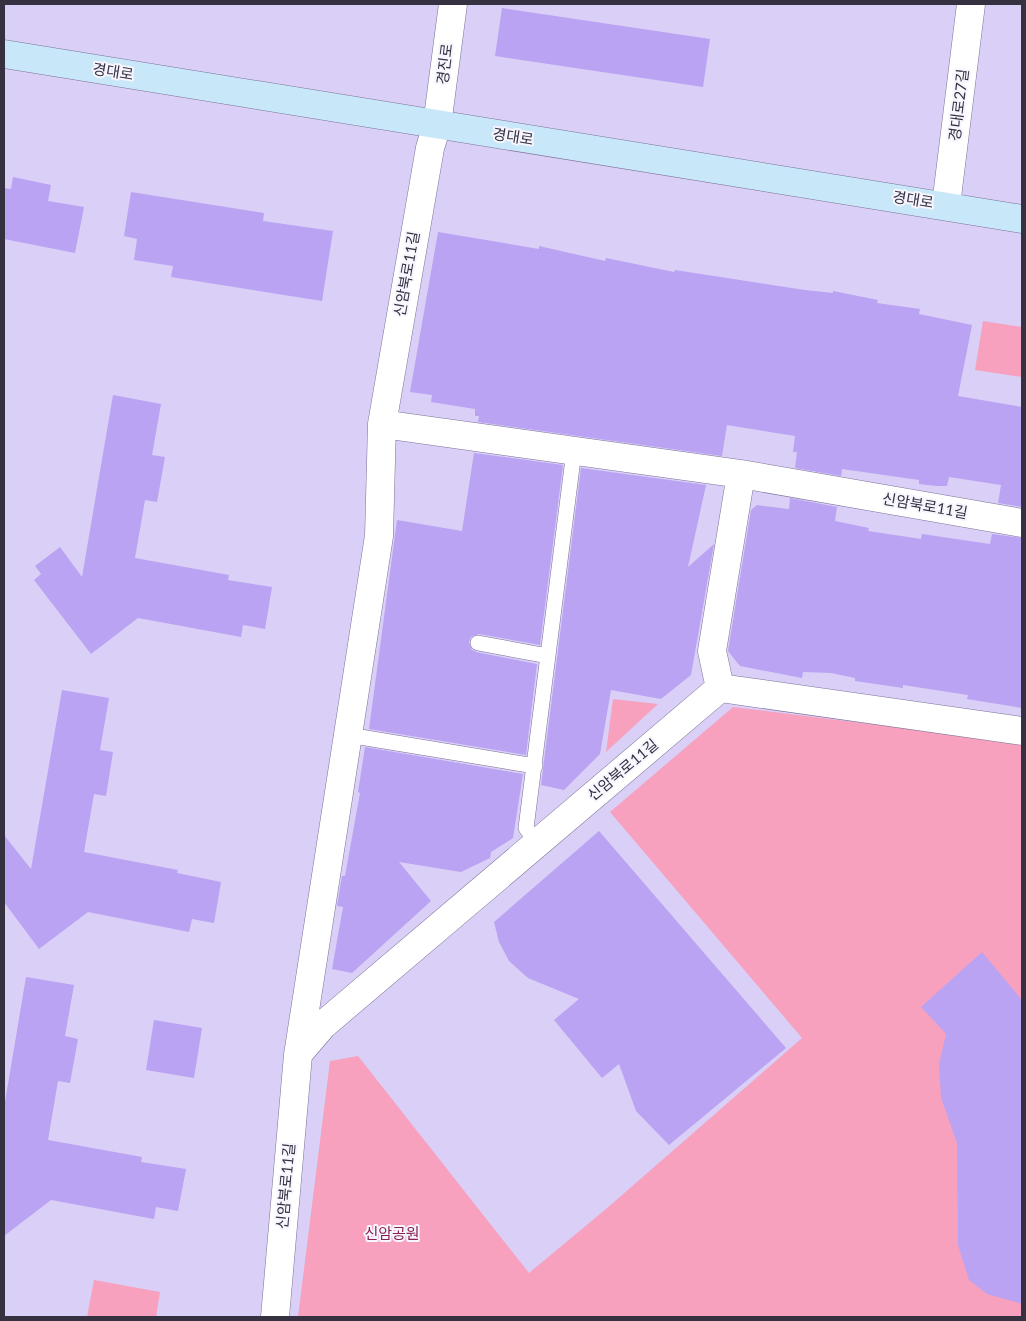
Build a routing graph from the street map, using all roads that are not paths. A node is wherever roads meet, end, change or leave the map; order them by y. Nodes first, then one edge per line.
1 (453, 4) edge
2 (971, 4) edge
3 (4, 54) edge
4 (437, 125) junction
5 (946, 205) junction
6 (1022, 218) edge
7 (382, 424) junction
8 (574, 451) junction
9 (741, 474) junction
10 (1022, 524) edge
11 (478, 643) dead end
12 (548, 656) junction
13 (720, 688) junction
14 (1022, 730) edge
15 (348, 735) junction
16 (535, 766) junction
17 (537, 843) junction
18 (298, 1055) junction
19 (275, 1317) edge

1 - 4 street, 경진로
2 - 5 street, 경대로27길
3 - 4 main road, 경대로
4 - 5 main road, 경대로
4 - 7 street, 신암북로11길
5 - 6 main road, 경대로
7 - 8 street, 신암북로11길
7 - 15 street, 신암북로11길
8 - 9 street, 신암북로11길
8 - 12 lane
9 - 10 street, 신암북로11길
9 - 13 street
11 - 12 lane
12 - 16 lane
13 - 14 street
13 - 17 street, 신암북로11길
15 - 16 lane
15 - 18 street, 신암북로11길
16 - 17 lane
17 - 18 street, 신암북로11길
18 - 19 street, 신암북로11길

